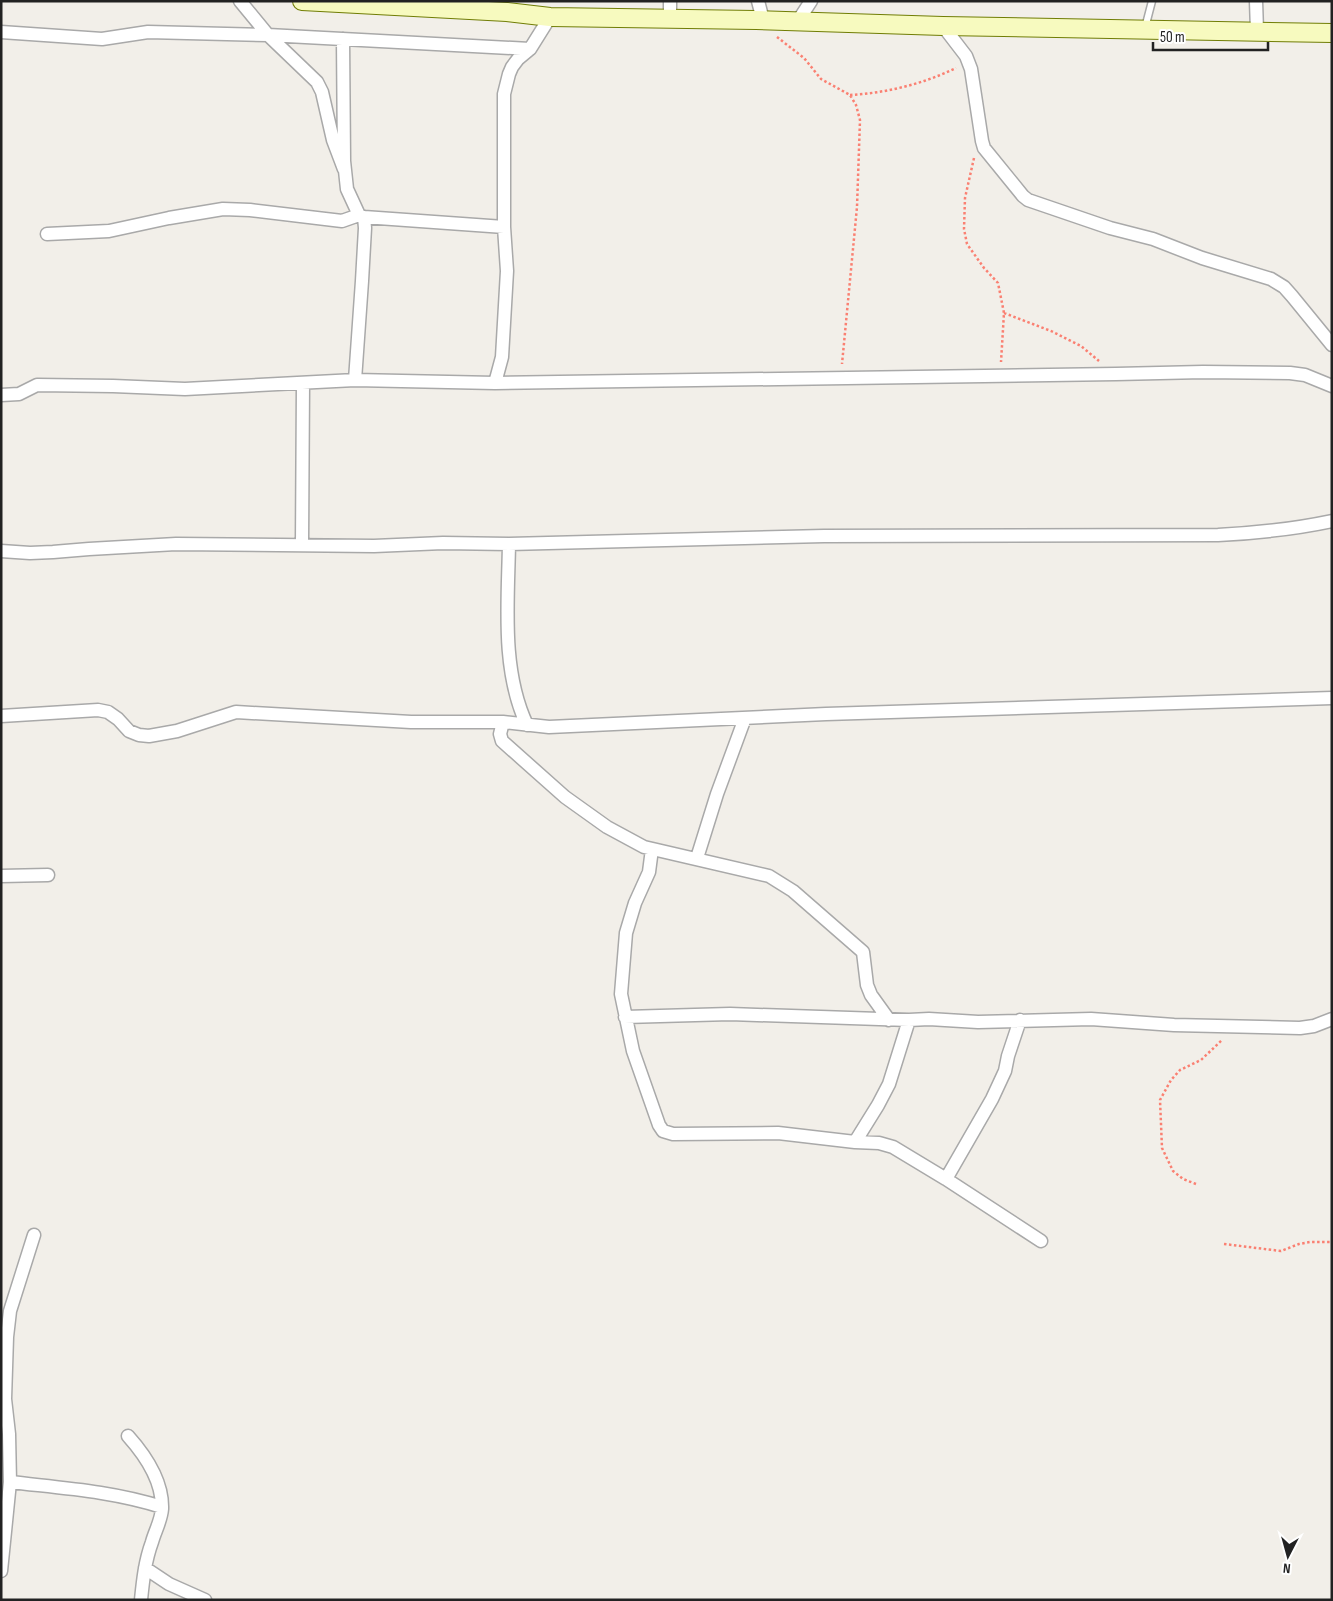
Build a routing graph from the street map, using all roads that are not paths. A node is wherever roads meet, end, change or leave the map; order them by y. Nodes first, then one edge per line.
1 (240, 1) edge
2 (302, 1) edge
3 (758, 1) edge
4 (811, 1) edge
5 (1152, 1) edge
6 (1256, 1) edge
7 (506, 7) edge
8 (670, 10) edge
9 (550, 16) junction
10 (762, 20) junction
11 (798, 21) junction
12 (942, 26) junction
13 (1145, 29) junction
14 (1257, 31) junction
15 (1, 32) edge
16 (1332, 33) edge
17 (268, 35) junction
18 (343, 39) junction
19 (530, 50) junction
20 (344, 169) junction
21 (362, 216) junction
22 (504, 227) junction
23 (47, 234) dead end
24 (1332, 345) edge
25 (355, 380) junction
26 (303, 383) junction
27 (495, 383) junction
28 (1332, 386) edge
29 (1, 395) edge
30 (1332, 521) edge
31 (302, 544) junction
32 (509, 544) junction
33 (1, 551) edge
34 (1332, 698) edge
35 (1, 716) edge
36 (745, 718) junction
37 (503, 722) junction
38 (527, 725) junction
39 (652, 849) junction
40 (697, 858) junction
41 (48, 875) dead end
42 (1, 876) edge
43 (625, 1017) junction
44 (1332, 1019) edge
45 (889, 1020) junction
46 (909, 1020) junction
47 (1020, 1020) junction
48 (855, 1142) junction
49 (946, 1179) junction
50 (34, 1235) dead end
51 (1041, 1241) dead end
52 (3, 1399) edge
53 (128, 1436) dead end
54 (10, 1482) junction
55 (162, 1507) junction
56 (145, 1568) junction
57 (1, 1571) edge
58 (141, 1600) edge
59 (205, 1600) edge

1 - 17 street
2 - 7 main road
3 - 10 street
4 - 11 street
5 - 13 lane
6 - 14 street
7 - 9 main road
8 - 9 main road
8 - 10 main road
9 - 19 street
10 - 11 main road
11 - 12 main road
12 - 13 main road
12 - 24 street
13 - 14 main road
14 - 16 main road
15 - 17 street
17 - 18 street
17 - 20 street
18 - 19 street
18 - 20 street
19 - 22 street
20 - 21 street
21 - 22 street
21 - 23 street
21 - 25 street
22 - 27 street
25 - 26 street
25 - 27 street
26 - 29 street
26 - 31 street
27 - 28 street
30 - 32 street
31 - 32 street
31 - 33 street
32 - 38 street
34 - 36 street
35 - 37 street
36 - 38 street
36 - 40 street
37 - 38 street
37 - 39 street
39 - 40 street
39 - 43 street
40 - 45 street
41 - 42 street
43 - 45 street
43 - 48 street
44 - 47 street
45 - 46 street
46 - 47 street
46 - 48 street
47 - 49 street
48 - 49 street
49 - 51 street
50 - 52 street
52 - 54 street
53 - 55 street
54 - 55 street
54 - 57 street
55 - 56 street
56 - 58 street
56 - 59 street

